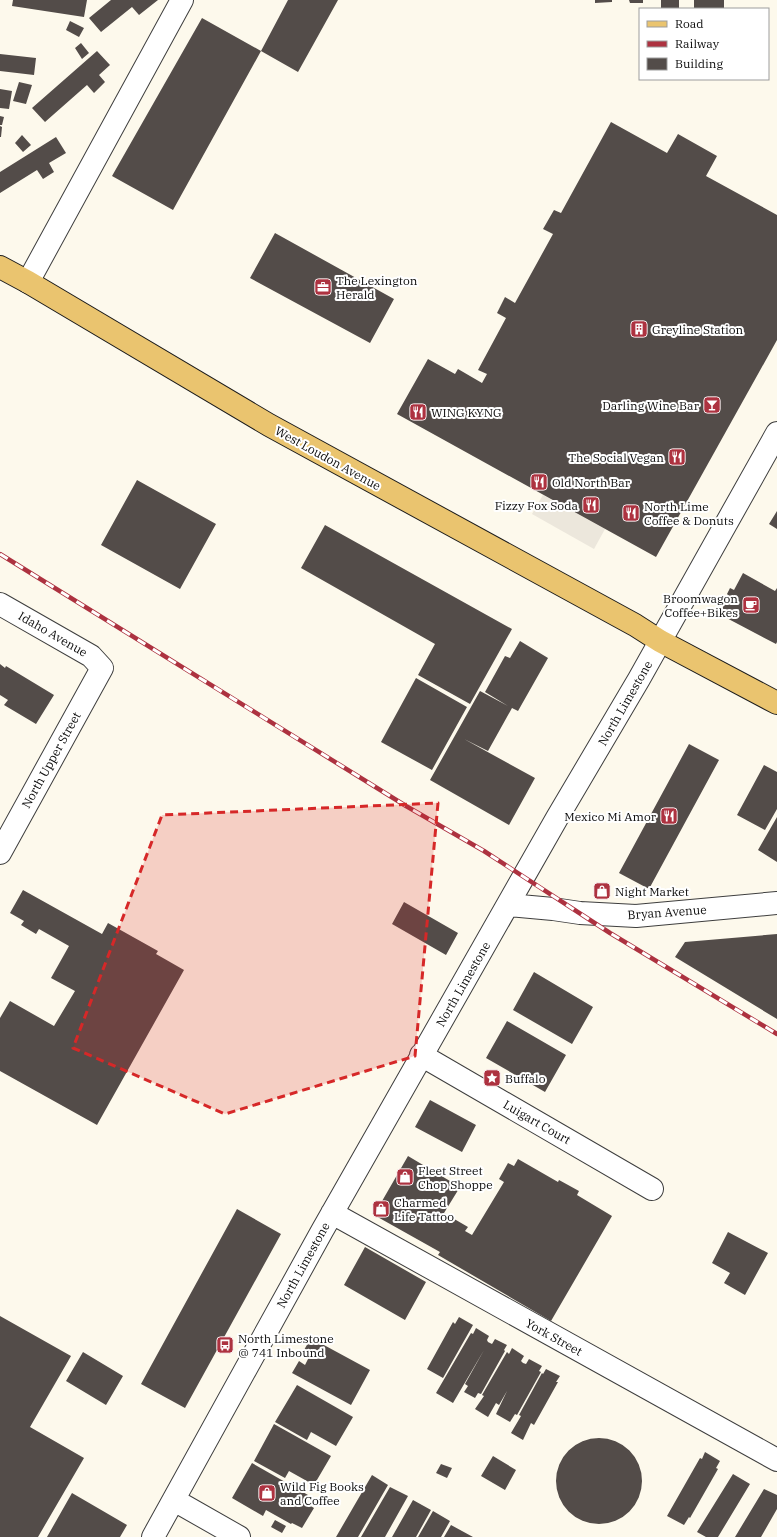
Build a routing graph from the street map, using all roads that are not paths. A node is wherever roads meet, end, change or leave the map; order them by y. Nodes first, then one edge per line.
1 (182, 0) edge
2 (0, 267) edge
3 (28, 282) junction
4 (777, 433) edge
5 (0, 604) edge
6 (660, 641) junction
7 (102, 668) joint
8 (777, 703) edge
9 (0, 853) edge
10 (777, 903) edge
11 (509, 905) junction
12 (421, 1055) junction
13 (652, 1188) dead end
14 (332, 1213) junction
15 (777, 1460) edge
16 (174, 1500) junction
17 (153, 1537) edge
18 (239, 1537) edge

1 - 3 street
2 - 3 main road, West Loudon Avenue
3 - 6 main road, West Loudon Avenue
4 - 6 street, North Limestone
5 - 7 street, Idaho Avenue
6 - 8 main road, West Loudon Avenue
6 - 11 street, North Limestone
7 - 9 street, North Upper Street
10 - 11 street, Bryan Avenue
11 - 12 street, North Limestone
12 - 13 street, Luigart Court
12 - 14 street, North Limestone
14 - 15 street, York Street
14 - 16 street, North Limestone
16 - 17 street, North Limestone
16 - 18 street

